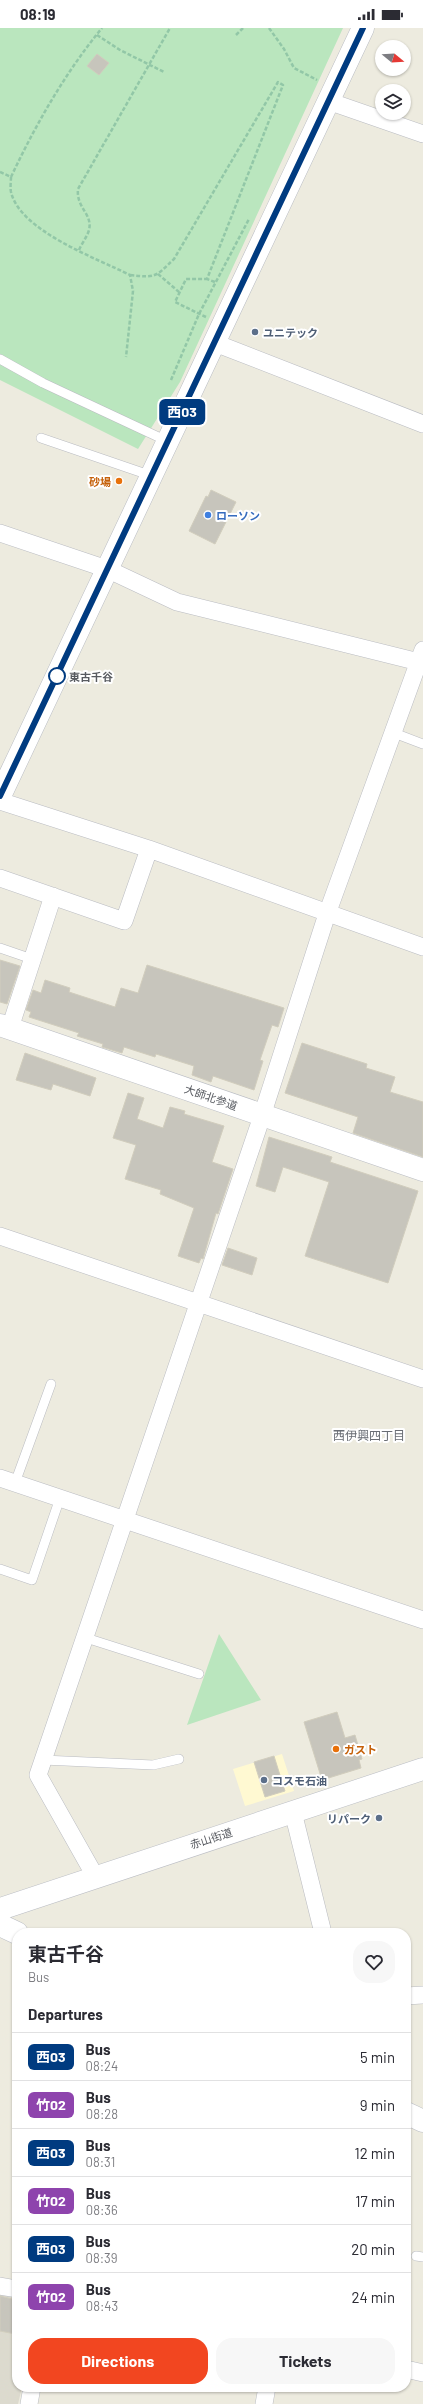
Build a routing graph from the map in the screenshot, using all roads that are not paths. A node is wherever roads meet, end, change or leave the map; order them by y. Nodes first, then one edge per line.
1 (363, 28) edge
2 (328, 101) junction
3 (423, 134) edge
4 (215, 343) junction
5 (0, 359) edge
6 (423, 424) edge
7 (42, 438) dead end
8 (169, 442) junction
9 (152, 476) junction
10 (0, 533) edge
11 (107, 570) junction
12 (422, 658) edge
13 (394, 733) junction
14 (423, 744) edge
15 (0, 796) edge
16 (0, 801) edge
17 (149, 849) junction
18 (0, 878) edge
19 (53, 896) junction
20 (327, 914) junction
21 (423, 947) edge
22 (0, 948) edge
23 (32, 959) junction
24 (5, 1027) edge
25 (262, 1114) junction
26 (423, 1170) edge
27 (0, 1236) edge
28 (199, 1302) junction
29 (423, 1379) edge
30 (51, 1384) dead end
31 (7, 1480) edge
32 (60, 1498) junction
33 (124, 1520) junction
34 (0, 1569) edge
35 (423, 1620) edge
36 (83, 1637) junction
37 (199, 1674) dead end
38 (179, 1759) dead end
39 (43, 1760) junction
40 (423, 1769) edge
41 (293, 1812) junction
42 (95, 1876) junction
43 (0, 1909) edge
44 (0, 1925) edge
45 (322, 1928) edge
46 (12, 1931) edge
47 (423, 1995) edge
48 (411, 1996) edge
49 (411, 2115) edge
50 (423, 2121) edge
51 (0, 2286) edge
52 (12, 2288) edge
53 (411, 2370) edge
54 (423, 2372) edge
55 (267, 2392) edge
56 (264, 2404) edge

1 - 2 street
2 - 3 street
2 - 4 street
4 - 6 street
4 - 8 street
5 - 8 lane
7 - 9 lane
8 - 9 street
9 - 11 street
10 - 11 street
11 - 12 street
11 - 15 street
12 - 13 street
13 - 14 lane
13 - 20 street
16 - 17 street
17 - 19 street
17 - 20 street
18 - 19 street
19 - 23 street
20 - 21 street
20 - 25 street
22 - 23 lane
23 - 24 street
24 - 25 street, 大師北参道
25 - 26 street, 大師北参道
25 - 28 street
27 - 28 street
28 - 29 street
28 - 33 street
30 - 31 lane
31 - 32 street
32 - 33 street
32 - 34 lane
33 - 35 street
33 - 36 street
36 - 37 lane
36 - 39 street
38 - 39 lane
39 - 42 street
40 - 41 street, 赤山街道
41 - 42 street, 赤山街道
41 - 45 street
42 - 43 street, 赤山街道
44 - 46 street
47 - 48 street
49 - 50 street
51 - 52 street
53 - 54 street
55 - 56 street

